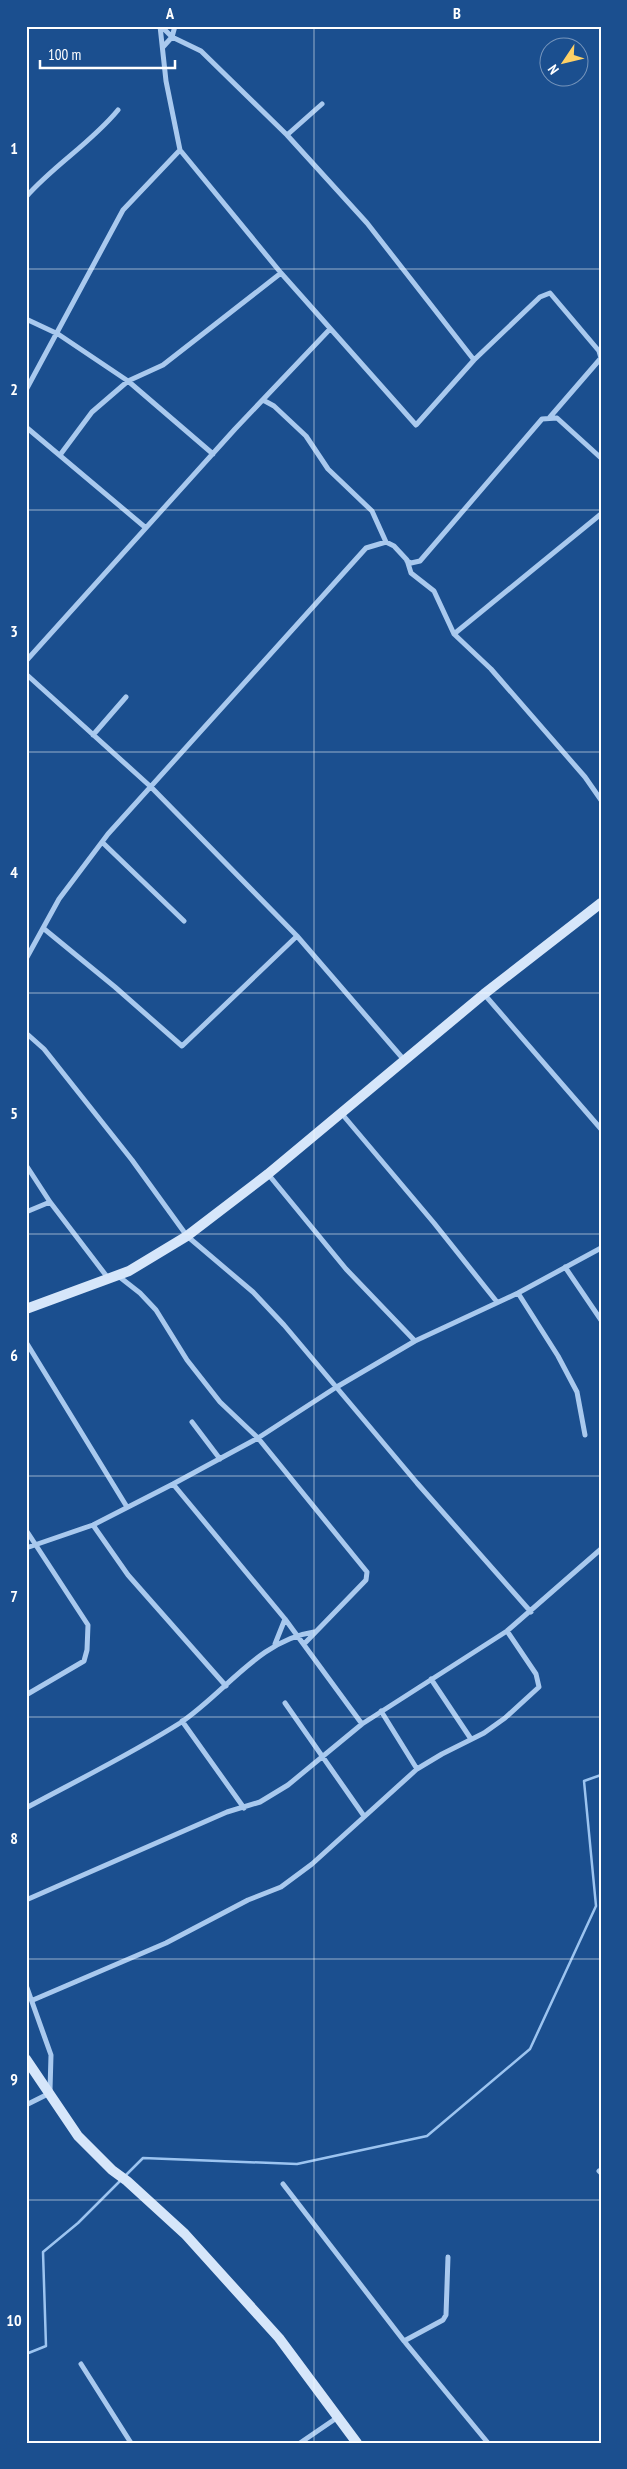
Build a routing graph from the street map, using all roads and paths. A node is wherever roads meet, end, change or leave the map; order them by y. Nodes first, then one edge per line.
1 (160, 26) edge
2 (175, 26) edge
3 (172, 37) junction
4 (163, 47) junction
5 (322, 104) dead end
6 (118, 110) dead end
7 (287, 135) junction
8 (180, 150) junction
9 (26, 197) edge
10 (281, 273) junction
11 (26, 319) edge
12 (330, 329) junction
13 (57, 335) junction
14 (474, 360) junction
15 (128, 381) junction
16 (26, 390) edge
17 (264, 400) junction
18 (550, 417) junction
19 (26, 427) edge
20 (213, 454) junction
21 (60, 455) junction
22 (601, 458) edge
23 (601, 514) edge
24 (146, 528) junction
25 (386, 542) junction
26 (407, 560) junction
27 (454, 634) junction
28 (26, 661) edge
29 (26, 674) edge
30 (126, 697) dead end
31 (93, 735) junction
32 (151, 787) junction
33 (601, 800) edge
34 (102, 842) junction
35 (601, 902) edge
36 (184, 921) dead end
37 (43, 928) junction
38 (297, 936) junction
39 (26, 959) edge
40 (484, 994) junction
41 (26, 1034) edge
42 (405, 1061) junction
43 (342, 1114) junction
44 (601, 1130) edge
45 (26, 1165) edge
46 (268, 1174) junction
47 (50, 1202) junction
48 (26, 1212) edge
49 (187, 1236) junction
50 (601, 1248) edge
51 (565, 1267) junction
52 (113, 1277) junction
53 (518, 1293) junction
54 (498, 1302) junction
55 (26, 1309) edge
56 (601, 1320) edge
57 (415, 1341) junction
58 (26, 1342) edge
59 (335, 1388) junction
60 (192, 1422) dead end
61 (585, 1435) dead end
62 (258, 1438) junction
63 (220, 1459) junction
64 (173, 1484) junction
65 (127, 1507) junction
66 (93, 1524) junction
67 (26, 1530) edge
68 (35, 1544) junction
69 (26, 1548) edge
70 (601, 1549) edge
71 (531, 1612) junction
72 (285, 1619) junction
73 (507, 1631) junction
74 (314, 1632) junction
75 (296, 1635) junction
76 (275, 1644) junction
77 (304, 1644) junction
78 (430, 1679) junction
79 (226, 1686) junction
80 (26, 1694) edge
81 (285, 1703) dead end
82 (381, 1711) junction
83 (182, 1721) junction
84 (362, 1724) junction
85 (471, 1739) junction
86 (323, 1758) junction
87 (417, 1769) junction
88 (26, 1808) edge
89 (244, 1808) junction
90 (364, 1816) junction
91 (26, 1900) edge
92 (26, 1985) edge
93 (33, 2000) junction
94 (26, 2059) edge
95 (49, 2095) junction
96 (26, 2105) edge
97 (283, 2184) dead end
98 (448, 2256) dead end
99 (404, 2341) junction
100 (81, 2364) dead end
101 (338, 2417) junction
102 (131, 2443) edge
103 (300, 2443) edge
104 (357, 2443) edge
105 (488, 2443) edge

1 - 3 street
1 - 4 street
2 - 3 street
3 - 4 street
3 - 7 street
4 - 8 street
5 - 7 street
6 - 9 street
7 - 14 street
8 - 10 street
8 - 13 street
10 - 12 street
10 - 15 street
11 - 13 street
12 - 14 street
12 - 17 street
13 - 15 street
13 - 16 street
14 - 18 street
15 - 20 street
15 - 21 street
17 - 20 street
17 - 25 street
18 - 22 street
18 - 26 street
19 - 21 street
20 - 24 street
21 - 24 street
23 - 27 street
24 - 28 street
25 - 26 street
25 - 32 street
26 - 27 street
27 - 33 street
29 - 31 street
30 - 31 street
31 - 32 street
32 - 34 street
32 - 38 street
34 - 36 street
34 - 37 street
35 - 40 street
37 - 38 street
37 - 39 street
38 - 42 street
40 - 42 street
40 - 44 street
41 - 49 street
42 - 43 street
43 - 46 street
43 - 54 street
45 - 47 street
46 - 49 street
46 - 57 street
47 - 48 street
47 - 52 street
49 - 52 street
49 - 59 street
50 - 51 street
51 - 53 street
51 - 56 street
52 - 55 street
52 - 62 street
53 - 54 street
53 - 61 street
54 - 57 street
57 - 59 street
58 - 65 street
59 - 62 street
59 - 71 street
60 - 63 street
62 - 63 street
62 - 74 street
63 - 64 street
64 - 65 street
64 - 72 street
65 - 66 street
66 - 68 street
66 - 79 street
67 - 68 street
68 - 69 street
68 - 80 street
70 - 71 street
71 - 73 street
72 - 75 street
72 - 76 street
73 - 78 street
73 - 85 street
74 - 75 street
74 - 77 street
75 - 76 street
75 - 77 street
76 - 79 street
77 - 84 street
78 - 82 street
78 - 85 street
79 - 83 street
81 - 86 street
82 - 84 street
82 - 87 street
83 - 88 street
83 - 89 street
84 - 86 street
85 - 87 street
86 - 89 street
86 - 90 street
87 - 90 street
89 - 91 street
90 - 93 street
92 - 93 street
93 - 95 street
94 - 95 street
95 - 96 street
95 - 101 street
97 - 99 street
98 - 99 street
99 - 105 street
100 - 102 street
101 - 103 street
101 - 104 street

